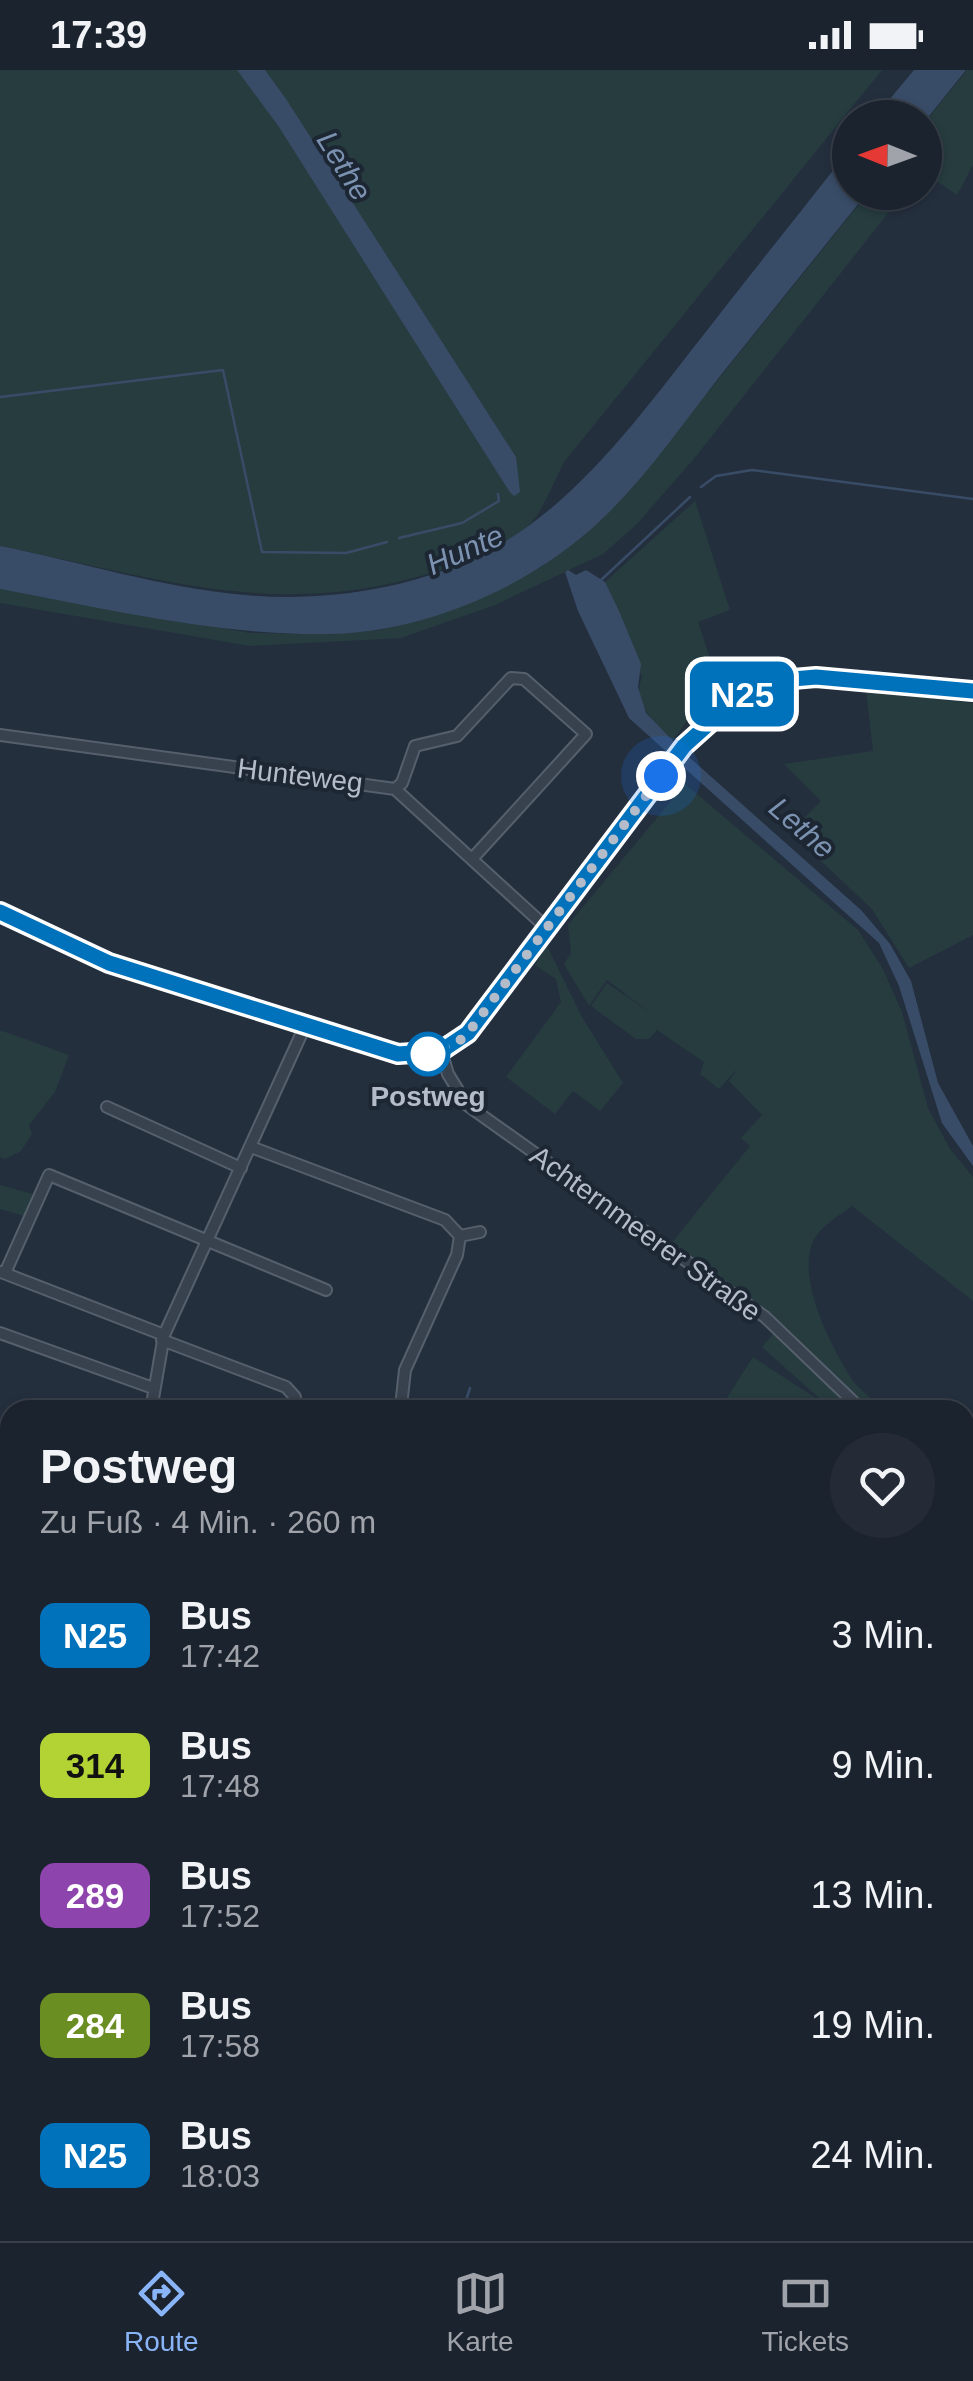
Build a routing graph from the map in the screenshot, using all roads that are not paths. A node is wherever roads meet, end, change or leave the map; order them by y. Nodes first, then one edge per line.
1 (973, 690) edge
2 (0, 734) edge
3 (395, 789) junction
4 (472, 859) junction
5 (0, 912) edge
6 (548, 928) junction
7 (305, 1026) junction
8 (441, 1051) junction
9 (107, 1107) dead end
10 (251, 1148) junction
11 (241, 1168) junction
12 (480, 1232) dead end
13 (460, 1236) junction
14 (208, 1240) junction
15 (3, 1272) edge
16 (326, 1290) dead end
17 (0, 1333) edge
18 (163, 1338) junction
19 (153, 1388) junction
20 (402, 1396) dead end
21 (295, 1397) dead end
22 (152, 1400) edge
23 (852, 1400) edge

1 - 6 street
2 - 3 street, Hunteweg
3 - 4 street, Hunteweg
3 - 4 street
4 - 6 street, Hunteweg
5 - 7 street
6 - 8 street
7 - 8 street
7 - 10 street
8 - 23 street, Achternmeerer Straße
9 - 11 street
10 - 11 street
10 - 13 street
11 - 14 street
12 - 13 street
13 - 20 street
14 - 15 street
14 - 16 street
14 - 18 street
15 - 18 street
17 - 19 street
18 - 19 street
18 - 21 street
19 - 22 street

